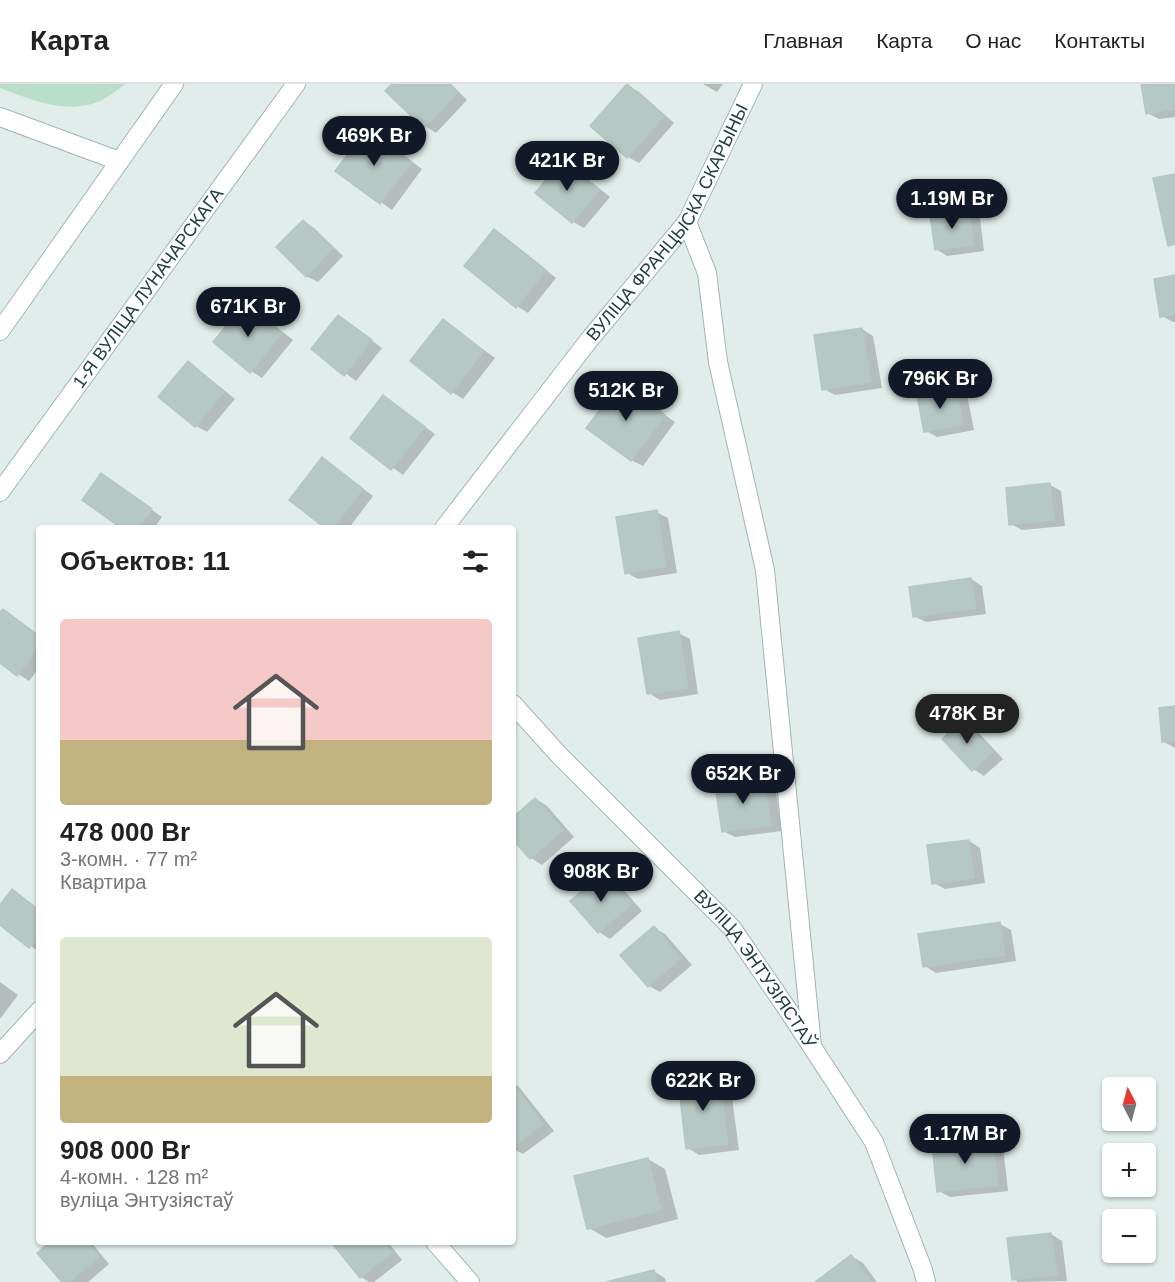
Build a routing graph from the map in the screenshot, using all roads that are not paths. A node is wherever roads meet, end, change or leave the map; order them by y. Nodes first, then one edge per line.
1 (174, 84) edge
2 (296, 84) edge
3 (753, 84) edge
4 (0, 117) edge
5 (119, 161) junction
6 (687, 222) junction
7 (0, 331) edge
8 (0, 492) edge
9 (446, 525) edge
10 (516, 707) edge
11 (36, 1014) edge
12 (812, 1046) junction
13 (0, 1054) edge
14 (438, 1245) edge
15 (470, 1282) edge
16 (926, 1282) edge

1 - 5 street
2 - 8 street, 1-Я ВУЛІЦА ЛУНАЧАРСКАГА
3 - 6 street, ВУЛІЦА ФРАНЦЫСКА СКАРЫНЫ
4 - 5 street
5 - 7 street
6 - 9 street, ВУЛІЦА ФРАНЦЫСКА СКАРЫНЫ
6 - 12 street
10 - 12 street, ВУЛІЦА ЭНТУЗІЯСТАЎ
11 - 13 street
12 - 16 street, ВУЛІЦА ЭНТУЗІЯСТАЎ
14 - 15 street

